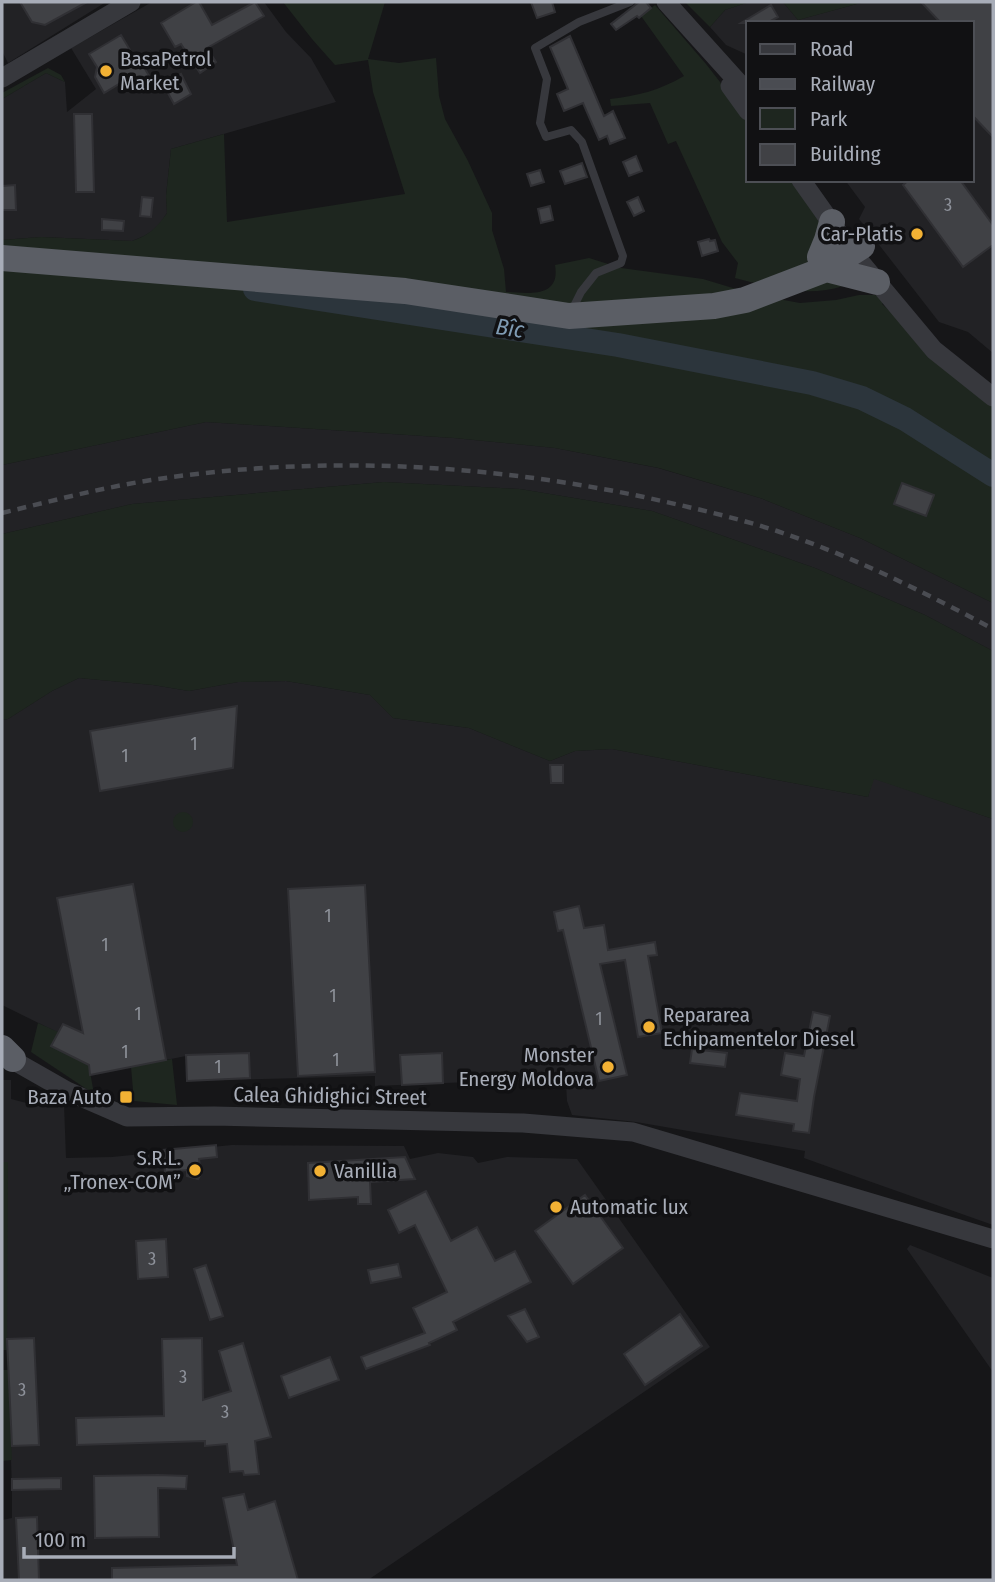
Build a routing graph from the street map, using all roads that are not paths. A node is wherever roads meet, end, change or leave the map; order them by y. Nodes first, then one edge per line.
1 (131, 2) edge
2 (631, 2) edge
3 (666, 2) edge
4 (717, 60) junction
5 (2, 79) edge
6 (746, 91) edge
7 (746, 108) edge
8 (803, 182) edge
9 (818, 182) edge
10 (849, 239) junction
11 (2, 258) edge
12 (823, 263) junction
13 (877, 282) junction
14 (569, 316) junction
15 (993, 382) edge
16 (993, 397) edge
17 (5, 1054) edge
18 (993, 1239) edge

1 - 5 street
2 - 14 lane
3 - 4 street
4 - 6 street
4 - 7 street
8 - 10 street
9 - 10 street
10 - 12 highway
10 - 12 highway
10 - 13 street
10 - 15 street
11 - 14 highway
12 - 13 highway
12 - 14 highway
13 - 16 street
17 - 18 street, Calea Ghidighici Street

